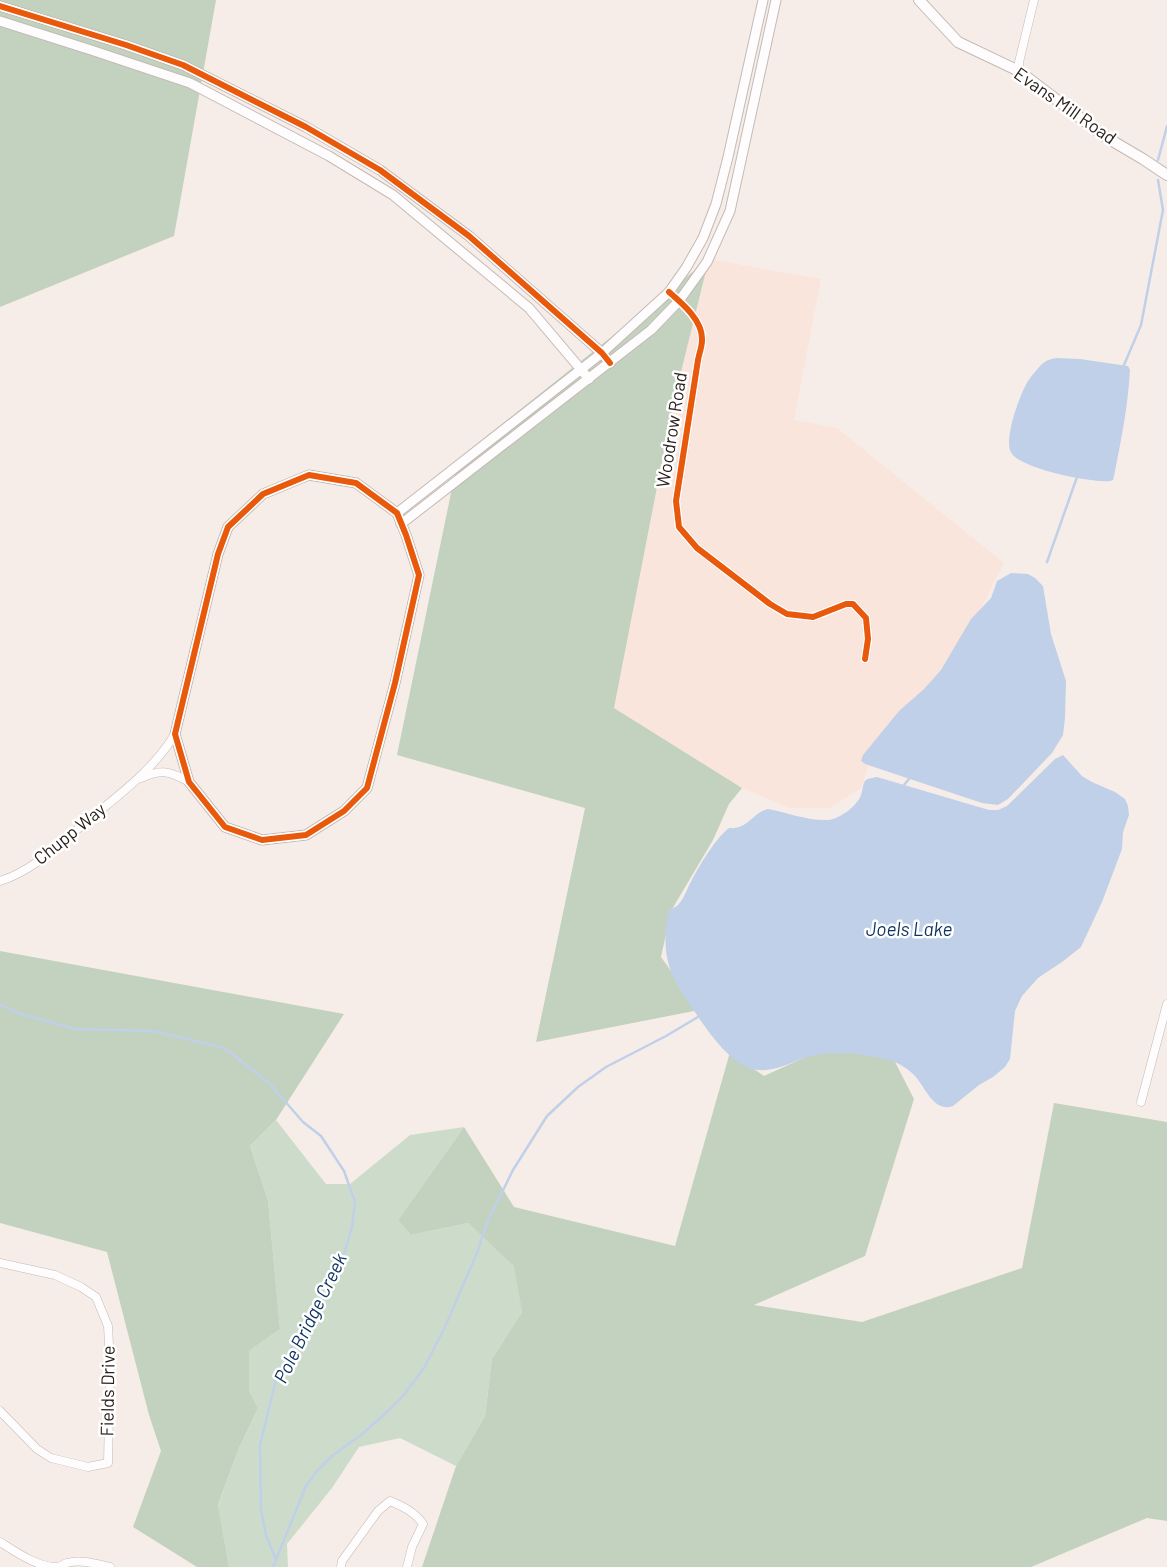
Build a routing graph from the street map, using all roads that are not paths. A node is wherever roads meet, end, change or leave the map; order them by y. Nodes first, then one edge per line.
1 (762, 0) edge
2 (776, 0) edge
3 (919, 0) edge
4 (1034, 0) edge
5 (0, 6) edge
6 (0, 21) edge
7 (1020, 71) junction
8 (1167, 175) edge
9 (669, 292) junction
10 (679, 301) junction
11 (602, 354) junction
12 (610, 364) junction
13 (582, 369) junction
14 (588, 379) junction
15 (397, 513) junction
16 (401, 524) junction
17 (865, 659) dead end
18 (174, 734) junction
19 (136, 780) junction
20 (189, 782) junction
21 (0, 881) edge
22 (1167, 1004) edge
23 (1165, 1023) edge
24 (1141, 1102) dead end
25 (0, 1263) edge
26 (0, 1411) edge
27 (0, 1542) edge
28 (110, 1567) edge
29 (341, 1567) edge
30 (407, 1567) edge

1 - 9 street
2 - 10 street
3 - 7 main road, Evans Mill Road
4 - 7 street
5 - 11 street
6 - 13 street
7 - 8 main road, Evans Mill Road
9 - 10 street, Woodrow Road
9 - 11 street
10 - 12 street
10 - 17 street, Woodrow Road
11 - 12 street
11 - 13 street
12 - 14 street
13 - 14 street
13 - 15 street
14 - 16 street
15 - 16 street
15 - 18 street
16 - 20 street
18 - 19 street
18 - 20 street
19 - 20 street
19 - 21 street, Chupp Way
22 - 23 street
23 - 24 street
25 - 26 street, Fields Drive
27 - 28 street
29 - 30 street

